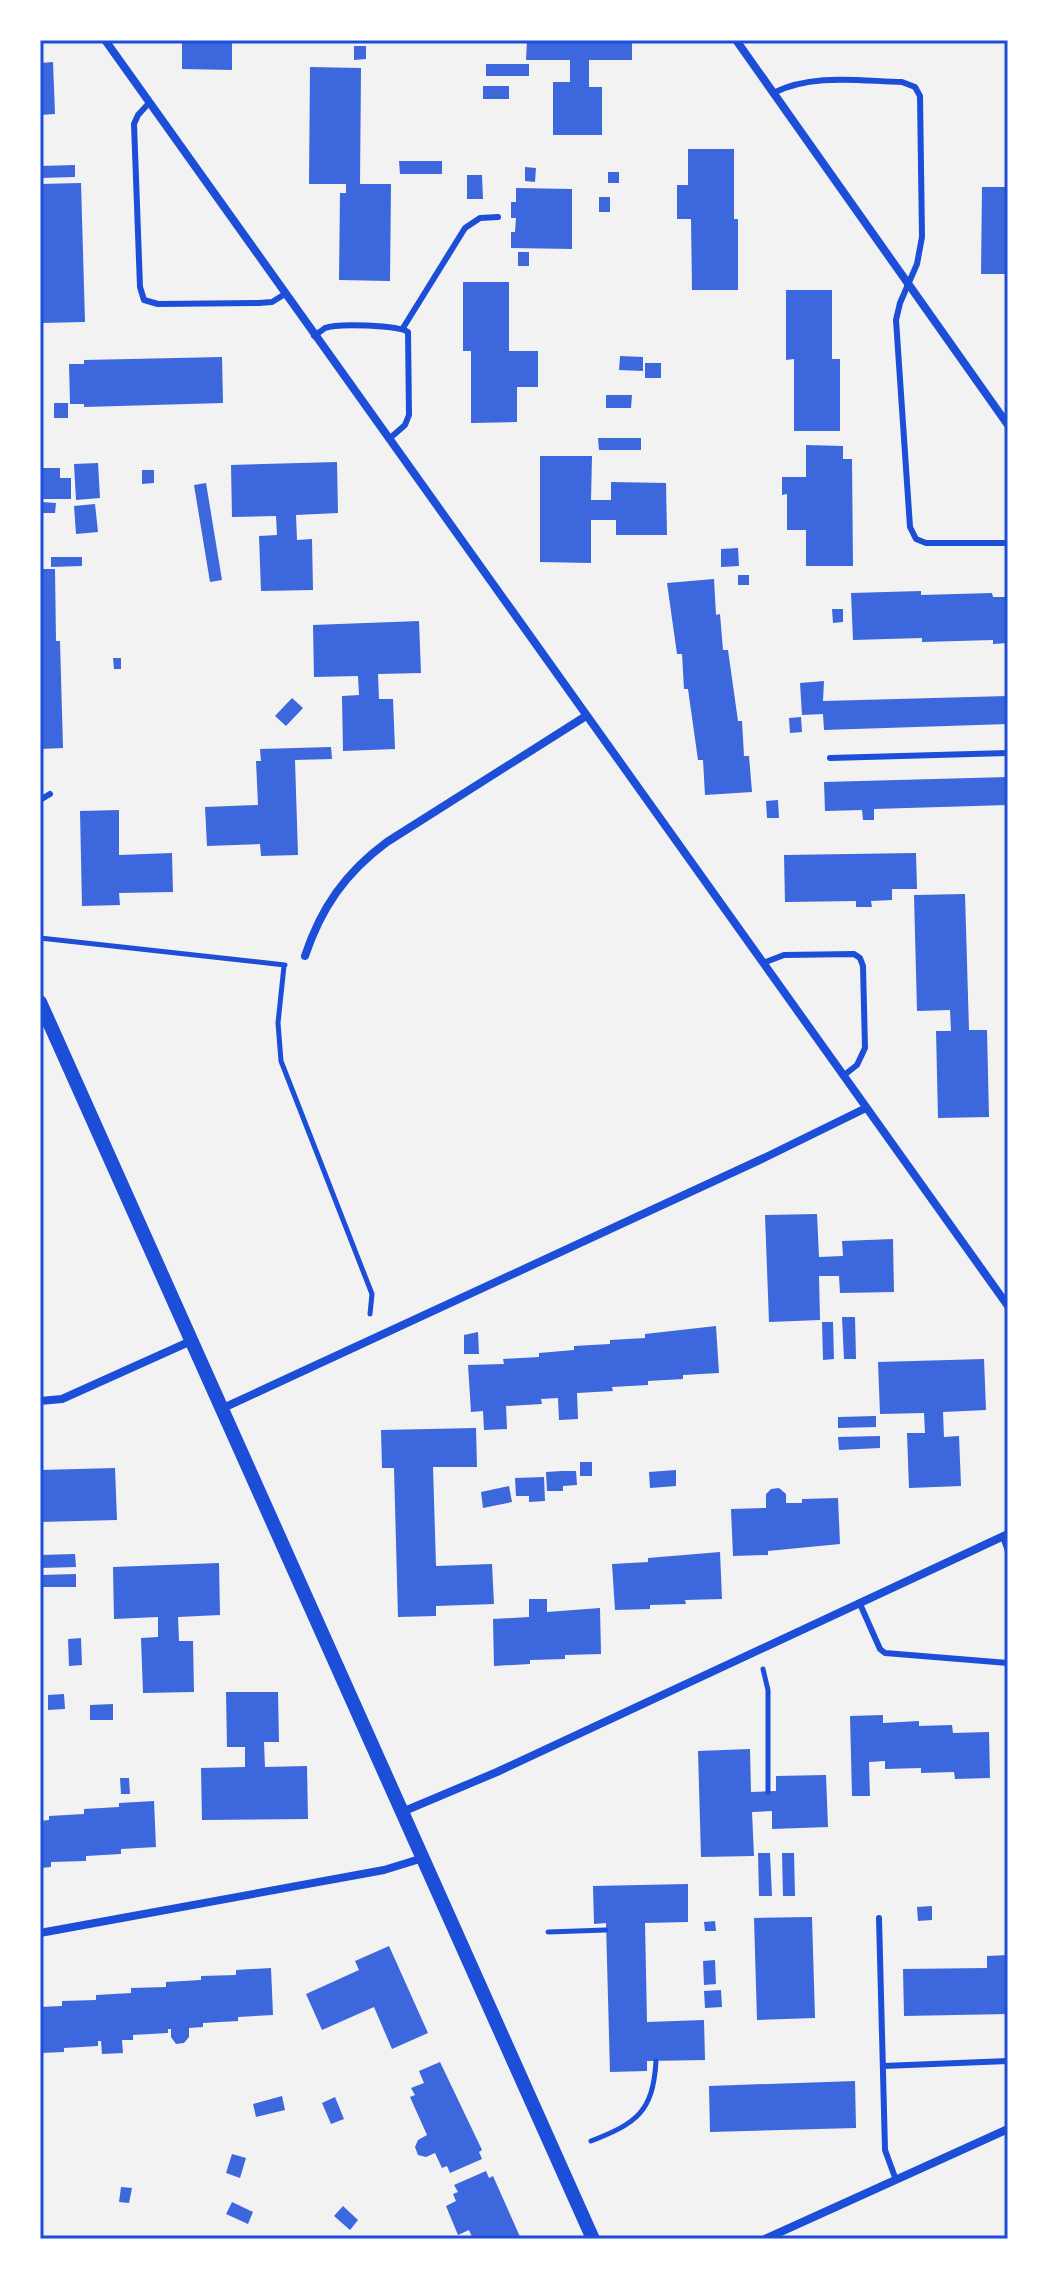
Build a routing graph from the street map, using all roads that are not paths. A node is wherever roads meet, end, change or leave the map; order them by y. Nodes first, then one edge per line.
1 (105, 40) edge
2 (736, 40) edge
3 (773, 93) junction
4 (149, 103) junction
5 (498, 217) dead end
6 (908, 285) junction
7 (285, 294) junction
8 (403, 328) junction
9 (314, 336) junction
10 (1008, 425) edge
11 (389, 439) junction
12 (1008, 543) edge
13 (586, 716) junction
14 (1008, 753) edge
15 (830, 758) dead end
16 (50, 794) dead end
17 (40, 800) edge
18 (305, 956) dead end
19 (763, 963) junction
20 (40, 1002) edge
21 (44, 1022) edge
22 (843, 1076) junction
23 (866, 1108) junction
24 (1008, 1306) edge
25 (191, 1341) junction
26 (40, 1401) edge
27 (220, 1409) junction
28 (1006, 1536) edge
29 (1008, 1551) edge
30 (860, 1604) junction
31 (1008, 1663) edge
32 (402, 1812) junction
33 (423, 1858) junction
34 (879, 1918) dead end
35 (40, 1933) edge
36 (1008, 2061) edge
37 (883, 2066) junction
38 (1008, 2129) edge
39 (896, 2180) junction
40 (593, 2239) edge
41 (765, 2239) edge

1 - 4 street
2 - 3 street
3 - 6 street
3 - 6 lane
4 - 7 street
4 - 7 lane
5 - 8 lane
6 - 10 street
6 - 12 lane
7 - 9 street
8 - 9 lane
8 - 11 lane
9 - 11 street
11 - 13 street
13 - 18 street
13 - 19 street
14 - 15 lane
16 - 17 lane
19 - 22 street
19 - 22 lane
20 - 21 street
21 - 25 street
22 - 23 street
23 - 24 street
23 - 27 street
25 - 26 street
25 - 27 street
27 - 32 street
28 - 29 lane
28 - 30 street
30 - 31 lane
30 - 32 street
32 - 33 street
33 - 35 street
33 - 40 street
34 - 37 lane
36 - 37 lane
37 - 39 lane
38 - 39 street
39 - 41 street

